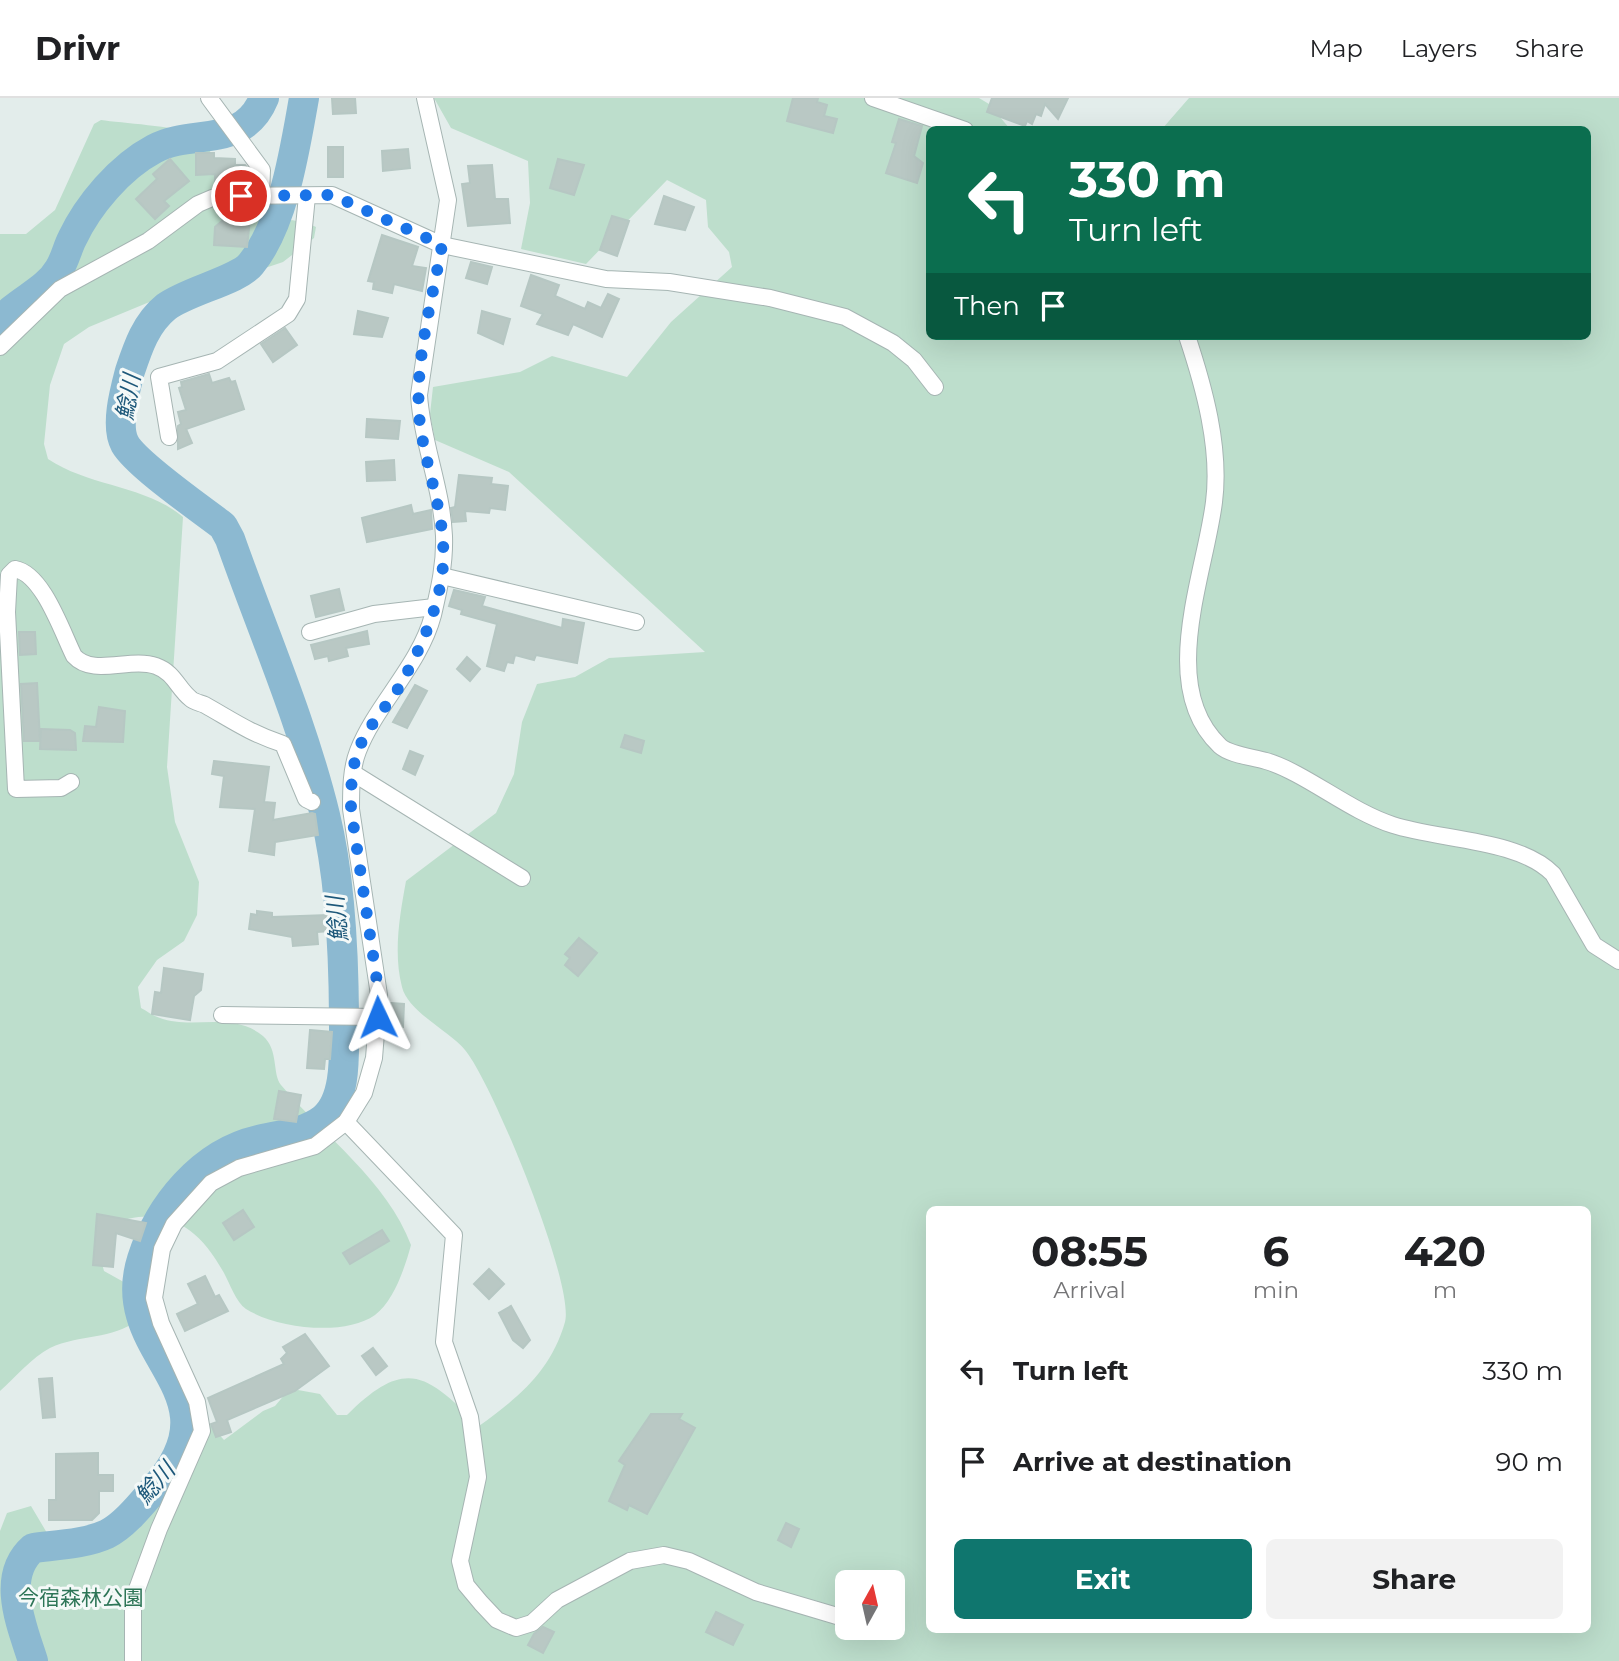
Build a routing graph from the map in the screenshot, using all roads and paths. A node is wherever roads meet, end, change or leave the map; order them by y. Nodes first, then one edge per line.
1 (425, 98) edge
2 (873, 98) edge
3 (213, 104) edge
4 (954, 126) edge
5 (264, 194) junction
6 (300, 196) junction
7 (442, 245) junction
8 (1189, 340) edge
9 (0, 347) edge
10 (935, 387) dead end
11 (169, 436) dead end
12 (442, 576) junction
13 (434, 607) junction
14 (636, 622) dead end
15 (310, 632) dead end
16 (353, 773) junction
17 (71, 782) dead end
18 (312, 802) dead end
19 (522, 878) dead end
20 (1619, 961) edge
21 (222, 1015) dead end
22 (378, 1017) junction
23 (346, 1122) junction
24 (835, 1615) edge
25 (133, 1661) edge

1 - 7 street
2 - 4 street
3 - 5 street
5 - 6 street
5 - 9 street
6 - 7 street
6 - 11 street
7 - 10 street
7 - 12 street
8 - 20 street
12 - 13 street
12 - 14 street
13 - 15 street
13 - 16 street
16 - 19 street
16 - 22 street
17 - 18 street
21 - 22 street
22 - 23 street
23 - 24 street
23 - 25 street

